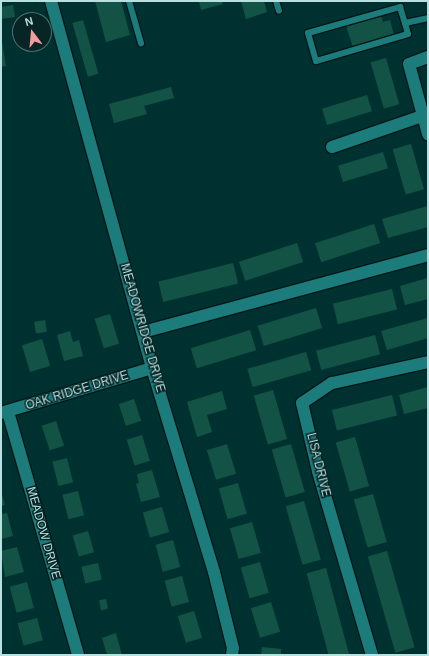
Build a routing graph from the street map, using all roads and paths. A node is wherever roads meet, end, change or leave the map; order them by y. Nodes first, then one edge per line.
1 (51, 1) edge
2 (129, 1) edge
3 (276, 1) edge
4 (279, 11) dead end
5 (428, 18) edge
6 (405, 23) junction
7 (141, 43) dead end
8 (428, 57) edge
9 (422, 116) junction
10 (428, 134) edge
11 (332, 147) dead end
12 (428, 255) edge
13 (143, 332) junction
14 (428, 362) edge
15 (152, 368) junction
16 (4, 413) edge
17 (78, 655) edge
18 (232, 655) edge
19 (372, 655) edge

1 - 13 street, MEADOWRIDGE DRIVE
2 - 7 lane
3 - 4 lane
5 - 6 lane
6 - 6 lane
8 - 9 street
9 - 10 street
9 - 11 street
12 - 13 street
13 - 15 street, MEADOWRIDGE DRIVE
14 - 19 street, LISA DRIVE
15 - 16 street, OAK RIDGE DRIVE
15 - 18 street, MEADOWRIDGE DRIVE
16 - 17 street, MEADOW DRIVE

